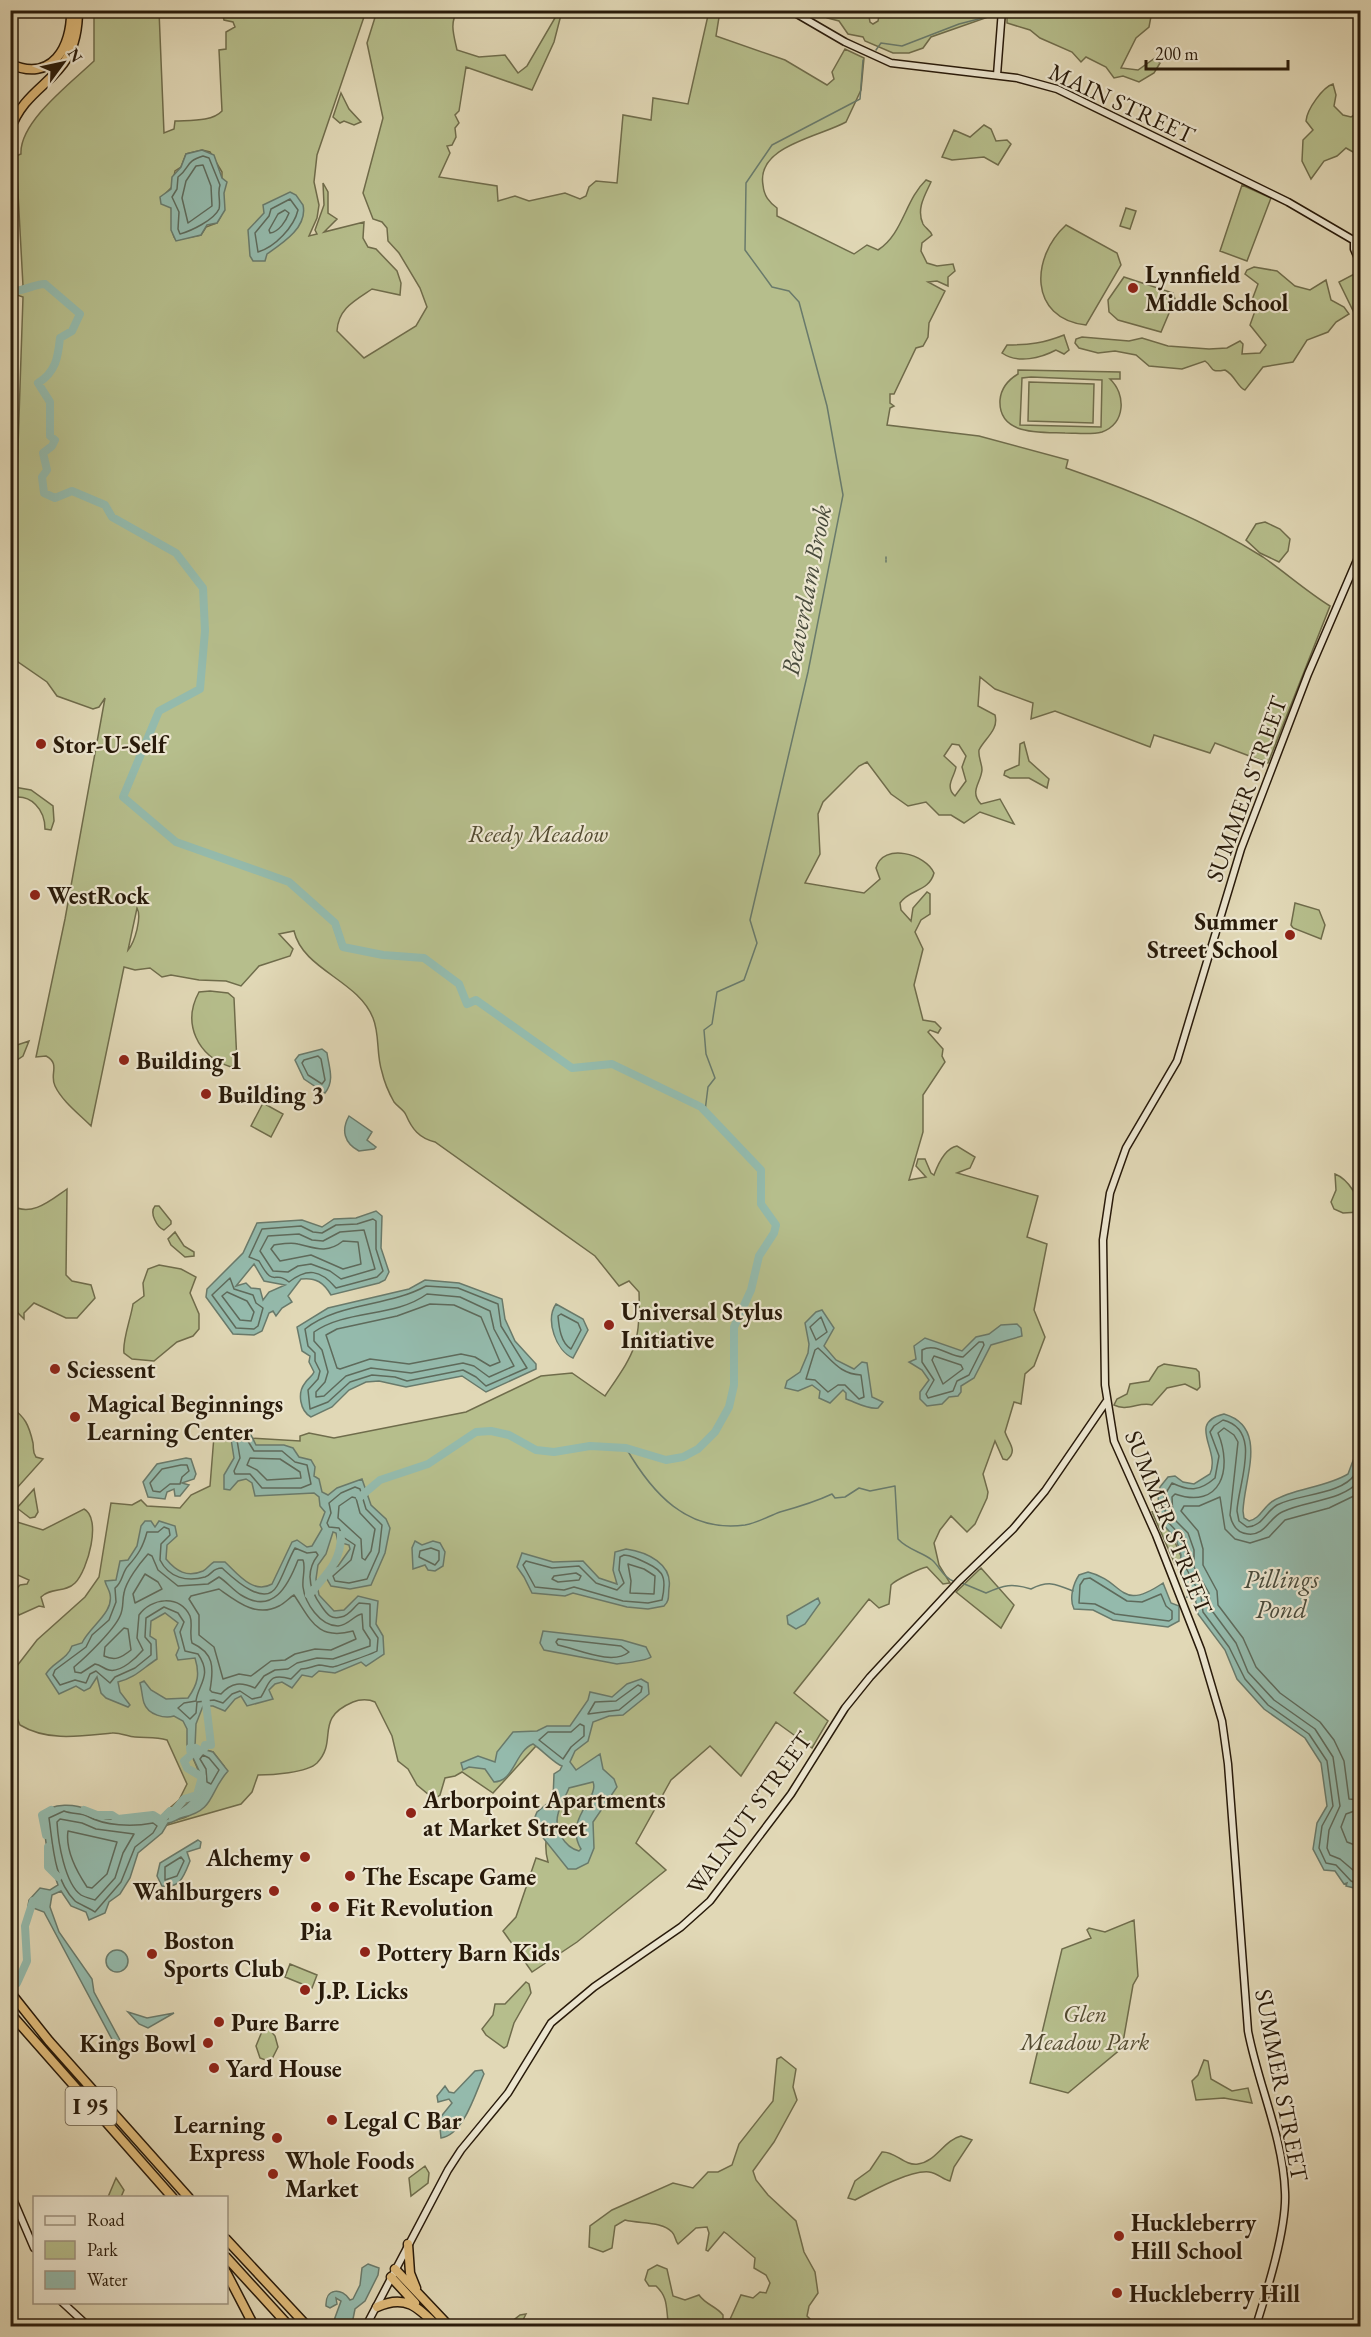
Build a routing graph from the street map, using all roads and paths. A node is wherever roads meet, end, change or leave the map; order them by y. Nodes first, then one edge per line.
1 (790, 10) edge
2 (1002, 10) edge
3 (73, 12) edge
4 (10, 64) edge
5 (997, 75) junction
6 (10, 130) edge
7 (1357, 242) edge
8 (1360, 263) edge
9 (1360, 553) edge
10 (1106, 1402) junction
11 (10, 1984) edge
12 (10, 1992) edge
13 (10, 2013) edge
14 (33, 2021) junction
15 (10, 2193) edge
16 (171, 2196) edge
17 (187, 2196) edge
18 (228, 2241) edge
19 (408, 2244) junction
20 (33, 2246) edge
21 (228, 2259) edge
22 (393, 2273) junction
23 (228, 2276) edge
24 (419, 2294) junction
25 (64, 2304) edge
26 (377, 2307) junction
27 (421, 2310) junction
28 (88, 2326) edge
29 (254, 2326) edge
30 (289, 2326) edge
31 (307, 2326) edge
32 (366, 2326) edge
33 (437, 2326) edge
34 (449, 2326) edge
35 (1256, 2326) edge

1 - 5 main road, MAIN STREET
2 - 5 main road
3 - 4 highway
3 - 6 highway
5 - 7 main road, MAIN STREET
7 - 8 main road
9 - 10 main road, SUMMER STREET
10 - 19 main road, WALNUT STREET
10 - 35 main road, SUMMER STREET
11 - 14 highway
12 - 14 highway, I 95
13 - 16 highway, I 95
14 - 17 highway, I 95
15 - 20 main road
18 - 31 highway
19 - 22 main road, WALNUT STREET
19 - 24 highway
21 - 30 highway
22 - 24 highway
22 - 26 main road, WALNUT STREET
22 - 27 highway
23 - 29 highway
24 - 34 highway
25 - 28 main road
26 - 27 highway
26 - 32 main road, WALNUT STREET
27 - 33 highway

